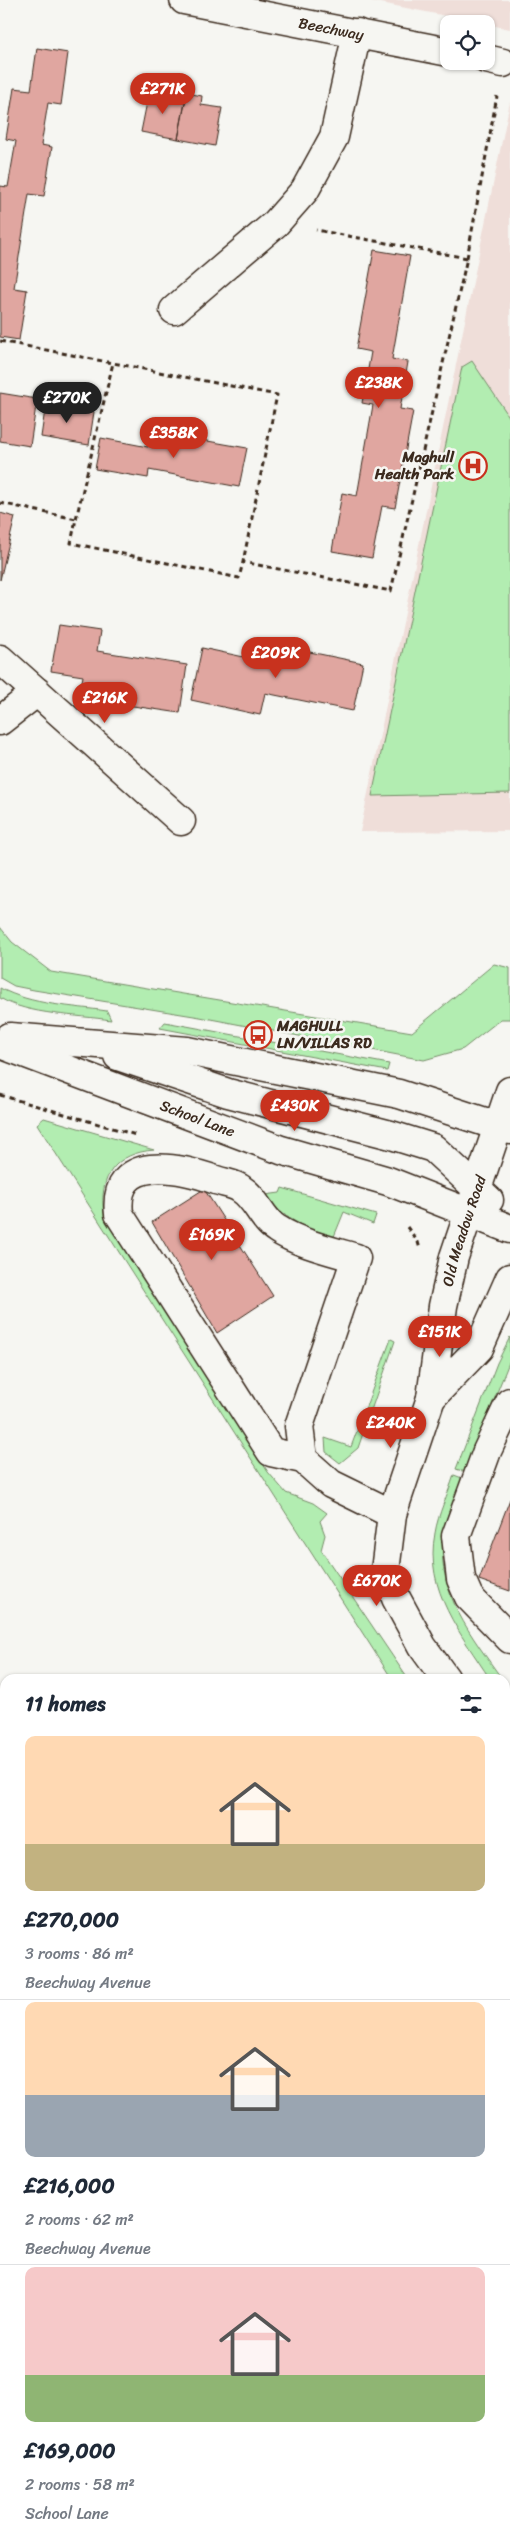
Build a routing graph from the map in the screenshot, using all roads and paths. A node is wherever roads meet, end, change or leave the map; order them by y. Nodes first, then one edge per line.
1 (184, 0) edge
2 (357, 33) junction
3 (440, 50) edge
4 (494, 70) edge
5 (276, 223) junction
6 (467, 258) junction
7 (174, 310) dead end
8 (0, 341) edge
9 (113, 363) junction
10 (0, 503) edge
11 (76, 519) junction
12 (243, 562) junction
13 (0, 659) edge
14 (37, 692) junction
15 (0, 721) edge
16 (181, 821) dead end
17 (0, 1036) edge
18 (81, 1043) junction
19 (0, 1044) edge
20 (510, 1091) edge
21 (506, 1131) edge
22 (473, 1202) junction
23 (510, 1220) edge
24 (510, 1229) edge
25 (510, 1278) edge
26 (431, 1398) junction
27 (510, 1402) edge
28 (303, 1459) junction
29 (392, 1514) junction
30 (510, 1639) edge
31 (442, 1674) edge

1 - 2 street, Beechway
2 - 3 street, Beechway
2 - 5 street
4 - 6 path
5 - 6 path
5 - 7 street
6 - 12 path
8 - 9 path
9 - 11 path
9 - 12 path
10 - 11 path
11 - 12 path
13 - 14 street
14 - 15 street
14 - 16 street
17 - 18 street, School Lane
18 - 21 street, School Lane
18 - 22 street, School Lane
19 - 22 street, School Lane
20 - 21 street, Old Meadow Road
21 - 22 street, Old Meadow Road
22 - 23 street, School Lane
22 - 24 street, School Lane
22 - 26 street, Old Meadow Road
25 - 26 street, Old Meadow Road
26 - 29 street, Old Meadow Road
27 - 30 street
28 - 28 street
28 - 29 street
29 - 31 street, Old Meadow Road

